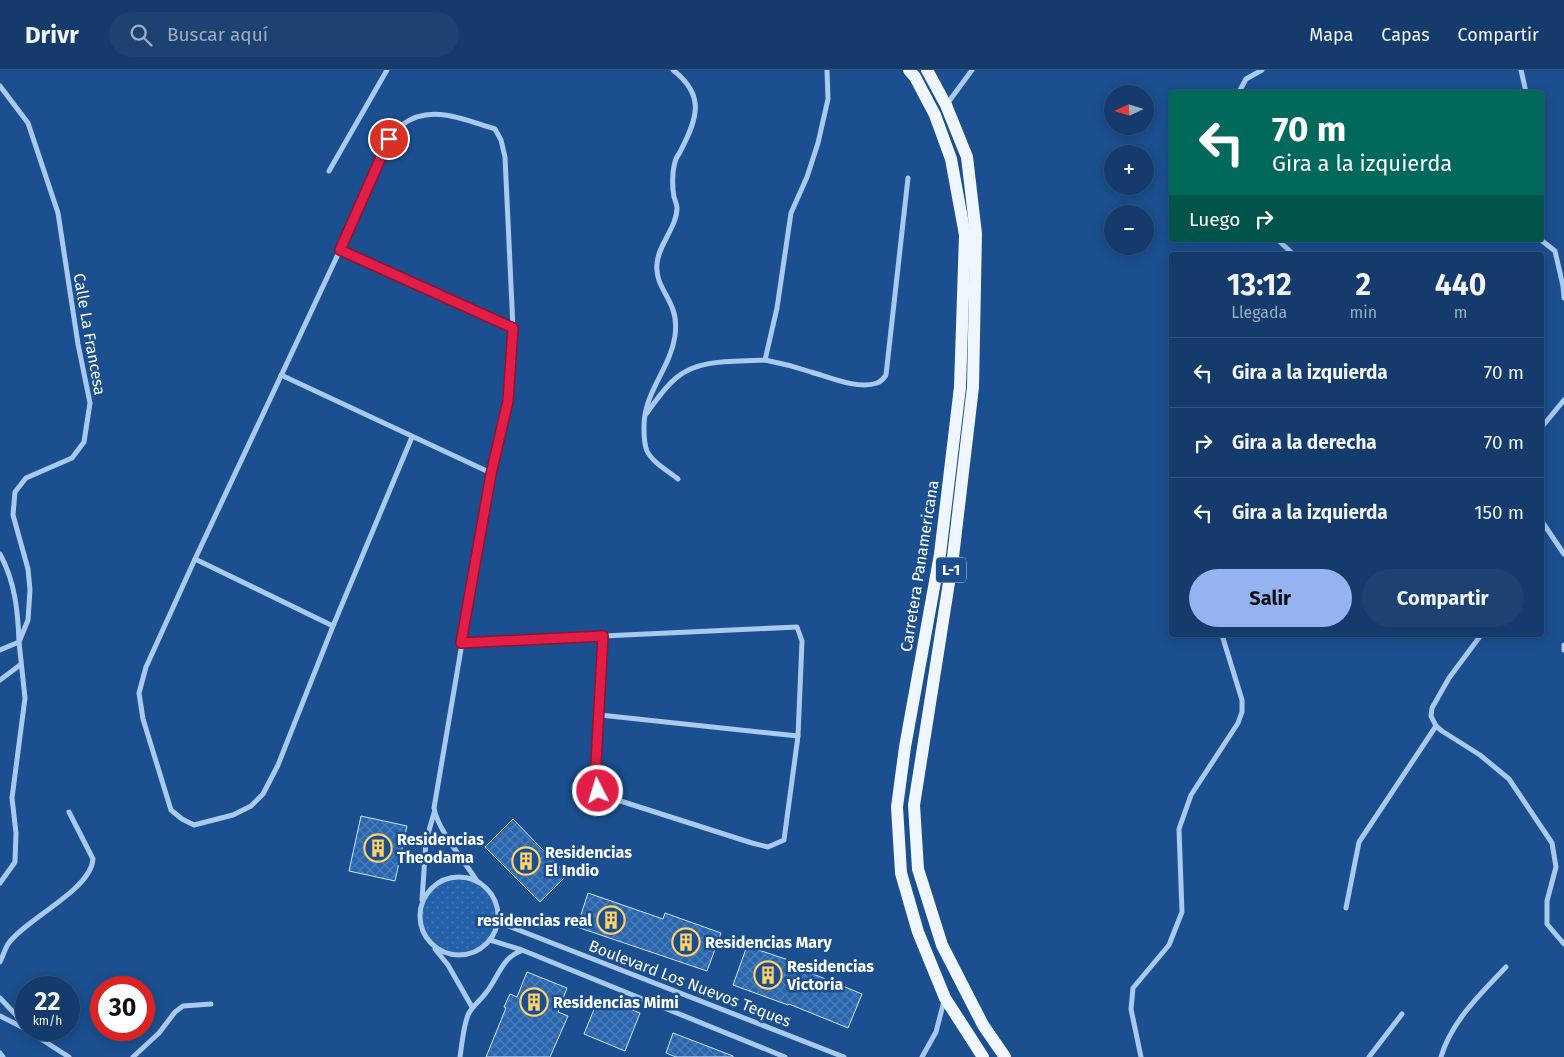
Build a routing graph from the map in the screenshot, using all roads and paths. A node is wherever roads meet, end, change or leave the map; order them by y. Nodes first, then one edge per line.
1 (387, 70) edge
2 (673, 70) edge
3 (827, 70) edge
4 (910, 70) edge
5 (927, 70) edge
6 (972, 70) edge
7 (1262, 70) edge
8 (1521, 70) edge
9 (1, 89) edge
10 (1240, 90) edge
11 (1526, 90) edge
12 (946, 106) junction
13 (329, 170) dead end
14 (908, 178) dead end
15 (1280, 242) edge
16 (1544, 242) edge
17 (340, 250) junction
18 (1291, 252) edge
19 (1564, 298) edge
20 (513, 328) junction
21 (765, 360) junction
22 (281, 375) junction
23 (1564, 400) edge
24 (644, 416) junction
25 (1544, 424) edge
26 (412, 436) junction
27 (491, 474) junction
28 (678, 479) dead end
29 (1544, 524) edge
30 (0, 554) edge
31 (1564, 554) edge
32 (195, 559) junction
33 (333, 626) junction
34 (603, 636) junction
35 (1223, 637) edge
36 (1479, 637) edge
37 (19, 642) junction
38 (461, 643) junction
39 (1564, 645) edge
40 (0, 650) edge
41 (1564, 650) edge
42 (20, 665) junction
43 (0, 680) edge
44 (600, 715) junction
45 (1436, 726) junction
46 (798, 736) junction
47 (69, 812) dead end
48 (434, 812) junction
49 (478, 881) junction
50 (0, 882) edge
51 (421, 906) junction
52 (1346, 908) dead end
53 (498, 922) junction
54 (427, 938) junction
55 (490, 940) junction
56 (1564, 944) edge
57 (522, 950) junction
58 (0, 962) edge
59 (1506, 967) dead end
60 (0, 998) edge
61 (945, 998) junction
62 (212, 1004) dead end
63 (472, 1007) junction
64 (15, 1014) edge
65 (1402, 1014) dead end
66 (0, 1016) edge
67 (15, 1024) edge
68 (44, 1041) edge
69 (0, 1053) edge
70 (3, 1057) edge
71 (69, 1057) edge
72 (133, 1057) edge
73 (460, 1057) edge
74 (785, 1057) edge
75 (844, 1057) edge
76 (922, 1057) edge
77 (983, 1057) edge
78 (1004, 1057) edge
79 (1140, 1057) edge
80 (1369, 1057) edge
81 (1440, 1057) edge

1 - 13 street
2 - 24 street
3 - 21 street
4 - 61 main road, Carretera Panamericana / L-1
5 - 12 main road, Carretera Panamericana / L-1
6 - 12 street
7 - 10 street
8 - 11 street
9 - 37 street, Calle La Francesa
12 - 78 main road, Carretera Panamericana / L-1
14 - 21 street
15 - 18 street
16 - 19 street
17 - 20 street
17 - 20 street
17 - 22 street
20 - 27 street
21 - 24 street
22 - 26 street
22 - 32 street
23 - 25 street
24 - 28 street
26 - 27 street
26 - 33 street
27 - 38 street
29 - 31 street
30 - 37 street
32 - 33 street
32 - 33 street
34 - 38 street
34 - 44 street
34 - 46 street
35 - 79 street
36 - 45 street
37 - 40 street
37 - 42 street, Calle La Francesa
38 - 48 street
39 - 41 street
42 - 43 street
42 - 50 street, Calle La Francesa
44 - 46 street
44 - 46 street
45 - 52 street
45 - 56 street
47 - 58 street
48 - 49 street
48 - 51 street
49 - 51 street
49 - 53 street
51 - 54 street
53 - 55 street
53 - 75 street, Boulevard Los Nuevos Teques
54 - 55 street
54 - 63 street
55 - 57 street, Boulevard Los Nuevos Teques
57 - 63 street
57 - 74 street, Boulevard Los Nuevos Teques
59 - 81 street
60 - 64 street
61 - 76 street
61 - 77 main road, Carretera Panamericana / L-1
62 - 72 street
63 - 73 street
65 - 80 street
66 - 67 street
68 - 71 street
69 - 70 street

